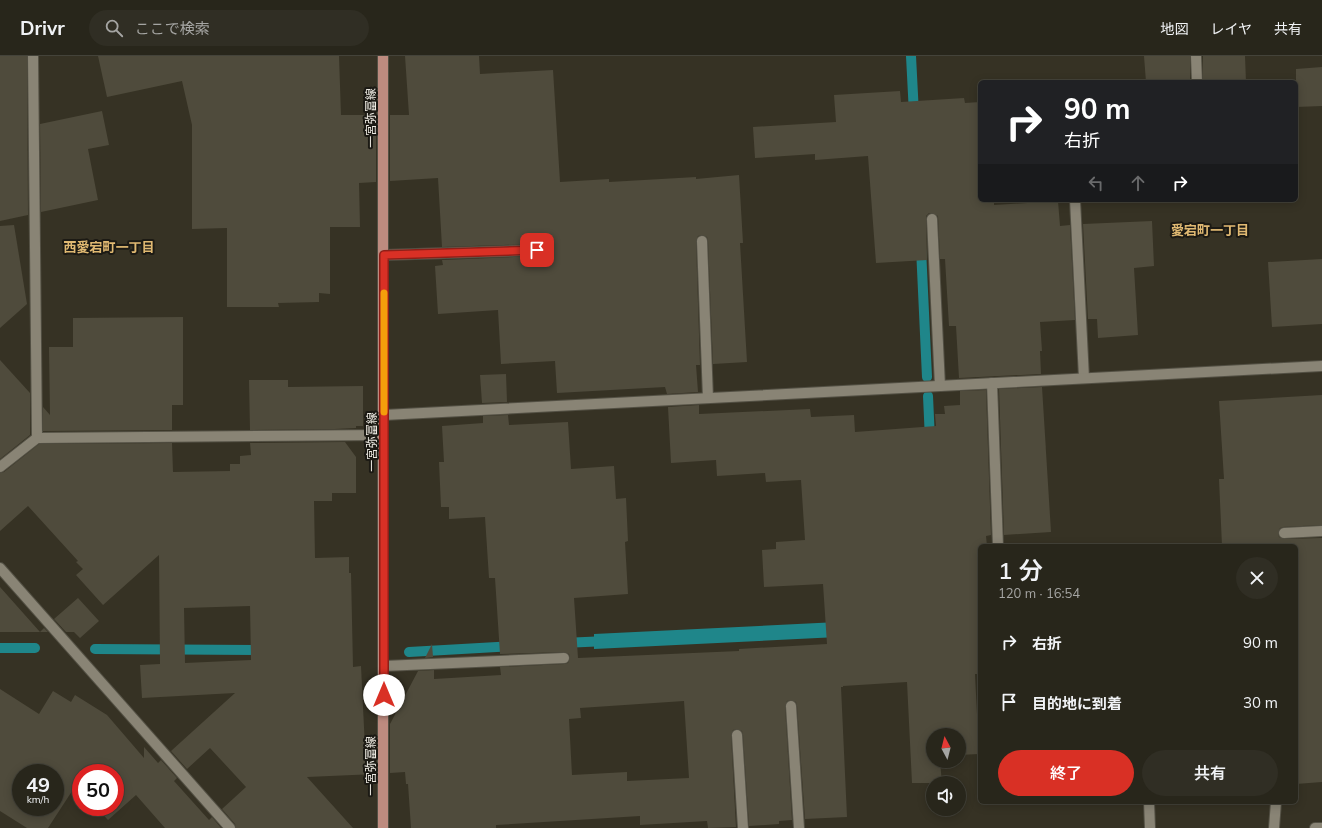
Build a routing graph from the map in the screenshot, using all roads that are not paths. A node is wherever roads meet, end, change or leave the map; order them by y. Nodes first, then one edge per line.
1 (33, 56) edge
2 (383, 56) edge
3 (1196, 56) edge
4 (1197, 80) edge
5 (1075, 202) edge
6 (932, 219) dead end
7 (702, 241) dead end
8 (537, 250) dead end
9 (384, 255) junction
10 (1322, 366) edge
11 (1084, 378) junction
12 (992, 383) junction
13 (940, 386) junction
14 (708, 398) junction
15 (384, 415) junction
16 (384, 435) junction
17 (37, 438) junction
18 (0, 467) edge
19 (1322, 531) edge
20 (1284, 533) dead end
21 (998, 544) edge
22 (0, 568) edge
23 (564, 658) dead end
24 (384, 666) junction
25 (791, 706) dead end
26 (737, 735) dead end
27 (1149, 804) edge
28 (1276, 804) edge
29 (230, 828) edge
30 (383, 828) edge
31 (743, 828) edge
32 (799, 828) edge
33 (1150, 828) edge
34 (1274, 828) edge
35 (1315, 828) edge
36 (1322, 828) edge

1 - 17 street
2 - 9 main road, 一宮弥富線
3 - 4 street
5 - 11 street
6 - 13 street
7 - 14 street
8 - 9 street
9 - 15 main road, 一宮弥富線
10 - 11 street
11 - 12 street
12 - 13 street
12 - 21 street
13 - 14 street
14 - 15 street
15 - 16 main road, 一宮弥富線
16 - 17 street
16 - 24 main road, 一宮弥富線
17 - 18 street
19 - 20 street
22 - 29 street
23 - 24 street
24 - 30 main road, 一宮弥富線
25 - 32 street
26 - 31 street
27 - 33 street
28 - 34 street
35 - 36 street

